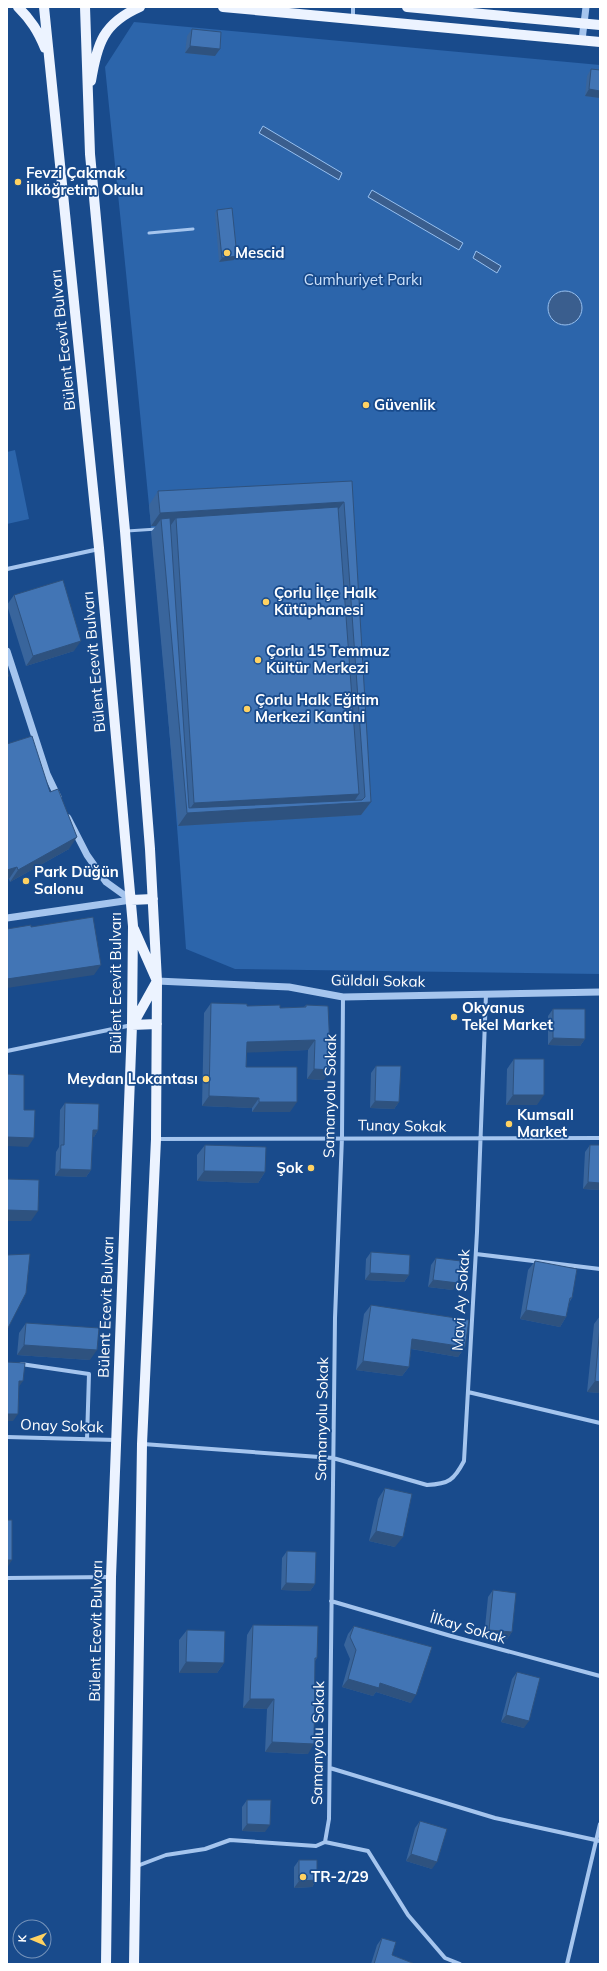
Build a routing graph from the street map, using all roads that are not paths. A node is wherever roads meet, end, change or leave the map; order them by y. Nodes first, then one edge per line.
1 (18, 7) edge
2 (44, 7) edge
3 (85, 7) edge
4 (140, 7) edge
5 (223, 7) edge
6 (353, 7) edge
7 (408, 7) edge
8 (586, 7) edge
9 (234, 8) edge
10 (353, 20) junction
11 (584, 24) junction
12 (600, 25) edge
13 (582, 40) junction
14 (600, 42) edge
15 (50, 61) junction
16 (87, 107) junction
17 (193, 228) dead end
18 (149, 233) dead end
19 (163, 528) edge
20 (125, 531) junction
21 (99, 548) junction
22 (7, 569) edge
23 (7, 651) edge
24 (153, 899) junction
25 (131, 900) junction
26 (7, 918) edge
27 (133, 926) junction
28 (157, 981) junction
29 (600, 992) edge
30 (486, 994) junction
31 (343, 996) junction
32 (157, 1024) junction
33 (132, 1025) junction
34 (7, 1052) edge
35 (342, 1137) junction
36 (600, 1138) edge
37 (156, 1139) junction
38 (480, 1139) junction
39 (476, 1254) junction
40 (600, 1269) edge
41 (14, 1363) edge
42 (468, 1392) junction
43 (600, 1423) edge
44 (7, 1437) edge
45 (87, 1439) junction
46 (116, 1440) junction
47 (142, 1444) junction
48 (333, 1458) junction
49 (112, 1577) junction
50 (7, 1578) edge
51 (331, 1601) junction
52 (600, 1676) edge
53 (330, 1768) junction
54 (600, 1824) edge
55 (598, 1841) edge
56 (326, 1842) junction
57 (136, 1866) junction
58 (106, 1964) edge
59 (134, 1964) edge
60 (460, 1964) edge
61 (567, 1964) edge

1 - 15 main road
2 - 15 main road, Bülent Ecevit Bulvarı
3 - 16 main road
4 - 16 main road
5 - 9 main road
6 - 10 street
7 - 11 main road
8 - 11 street
9 - 10 main road
10 - 13 main road
11 - 12 main road
11 - 13 street
13 - 14 main road
15 - 21 main road, Bülent Ecevit Bulvarı
16 - 20 main road
17 - 18 lane
19 - 20 lane
20 - 24 main road
21 - 22 street
21 - 25 main road, Bülent Ecevit Bulvarı
23 - 25 street
24 - 25 main road
24 - 28 main road
25 - 26 street
25 - 27 main road, Bülent Ecevit Bulvarı
27 - 28 main road
27 - 33 main road, Bülent Ecevit Bulvarı
28 - 31 street, Güldalı Sokak
28 - 32 main road
28 - 33 main road
29 - 30 street, Güldalı Sokak
30 - 31 street, Güldalı Sokak
30 - 38 street, Mavi Ay Sokak
31 - 35 street, Samanyolu Sokak
32 - 33 main road
32 - 37 main road
33 - 34 street
33 - 46 main road, Bülent Ecevit Bulvarı
35 - 37 street, Tunay Sokak
35 - 38 street, Tunay Sokak
35 - 48 street, Samanyolu Sokak
36 - 38 street, Tunay Sokak
37 - 47 main road
38 - 39 street, Mavi Ay Sokak
39 - 40 street
39 - 42 street, Mavi Ay Sokak
41 - 45 street
42 - 43 street
42 - 48 street, Mavi Ay Sokak
44 - 45 street, Onay Sokak
45 - 46 street, Onay Sokak
46 - 49 main road, Bülent Ecevit Bulvarı
47 - 48 street, Mavi Ay Sokak
47 - 57 main road
48 - 51 street, Samanyolu Sokak
49 - 50 street
49 - 58 main road, Bülent Ecevit Bulvarı
51 - 52 street, İlkay Sokak
51 - 53 street, Samanyolu Sokak
53 - 55 street
53 - 56 street, Samanyolu Sokak
54 - 55 street
55 - 61 street
56 - 57 street
56 - 60 street
57 - 59 main road

